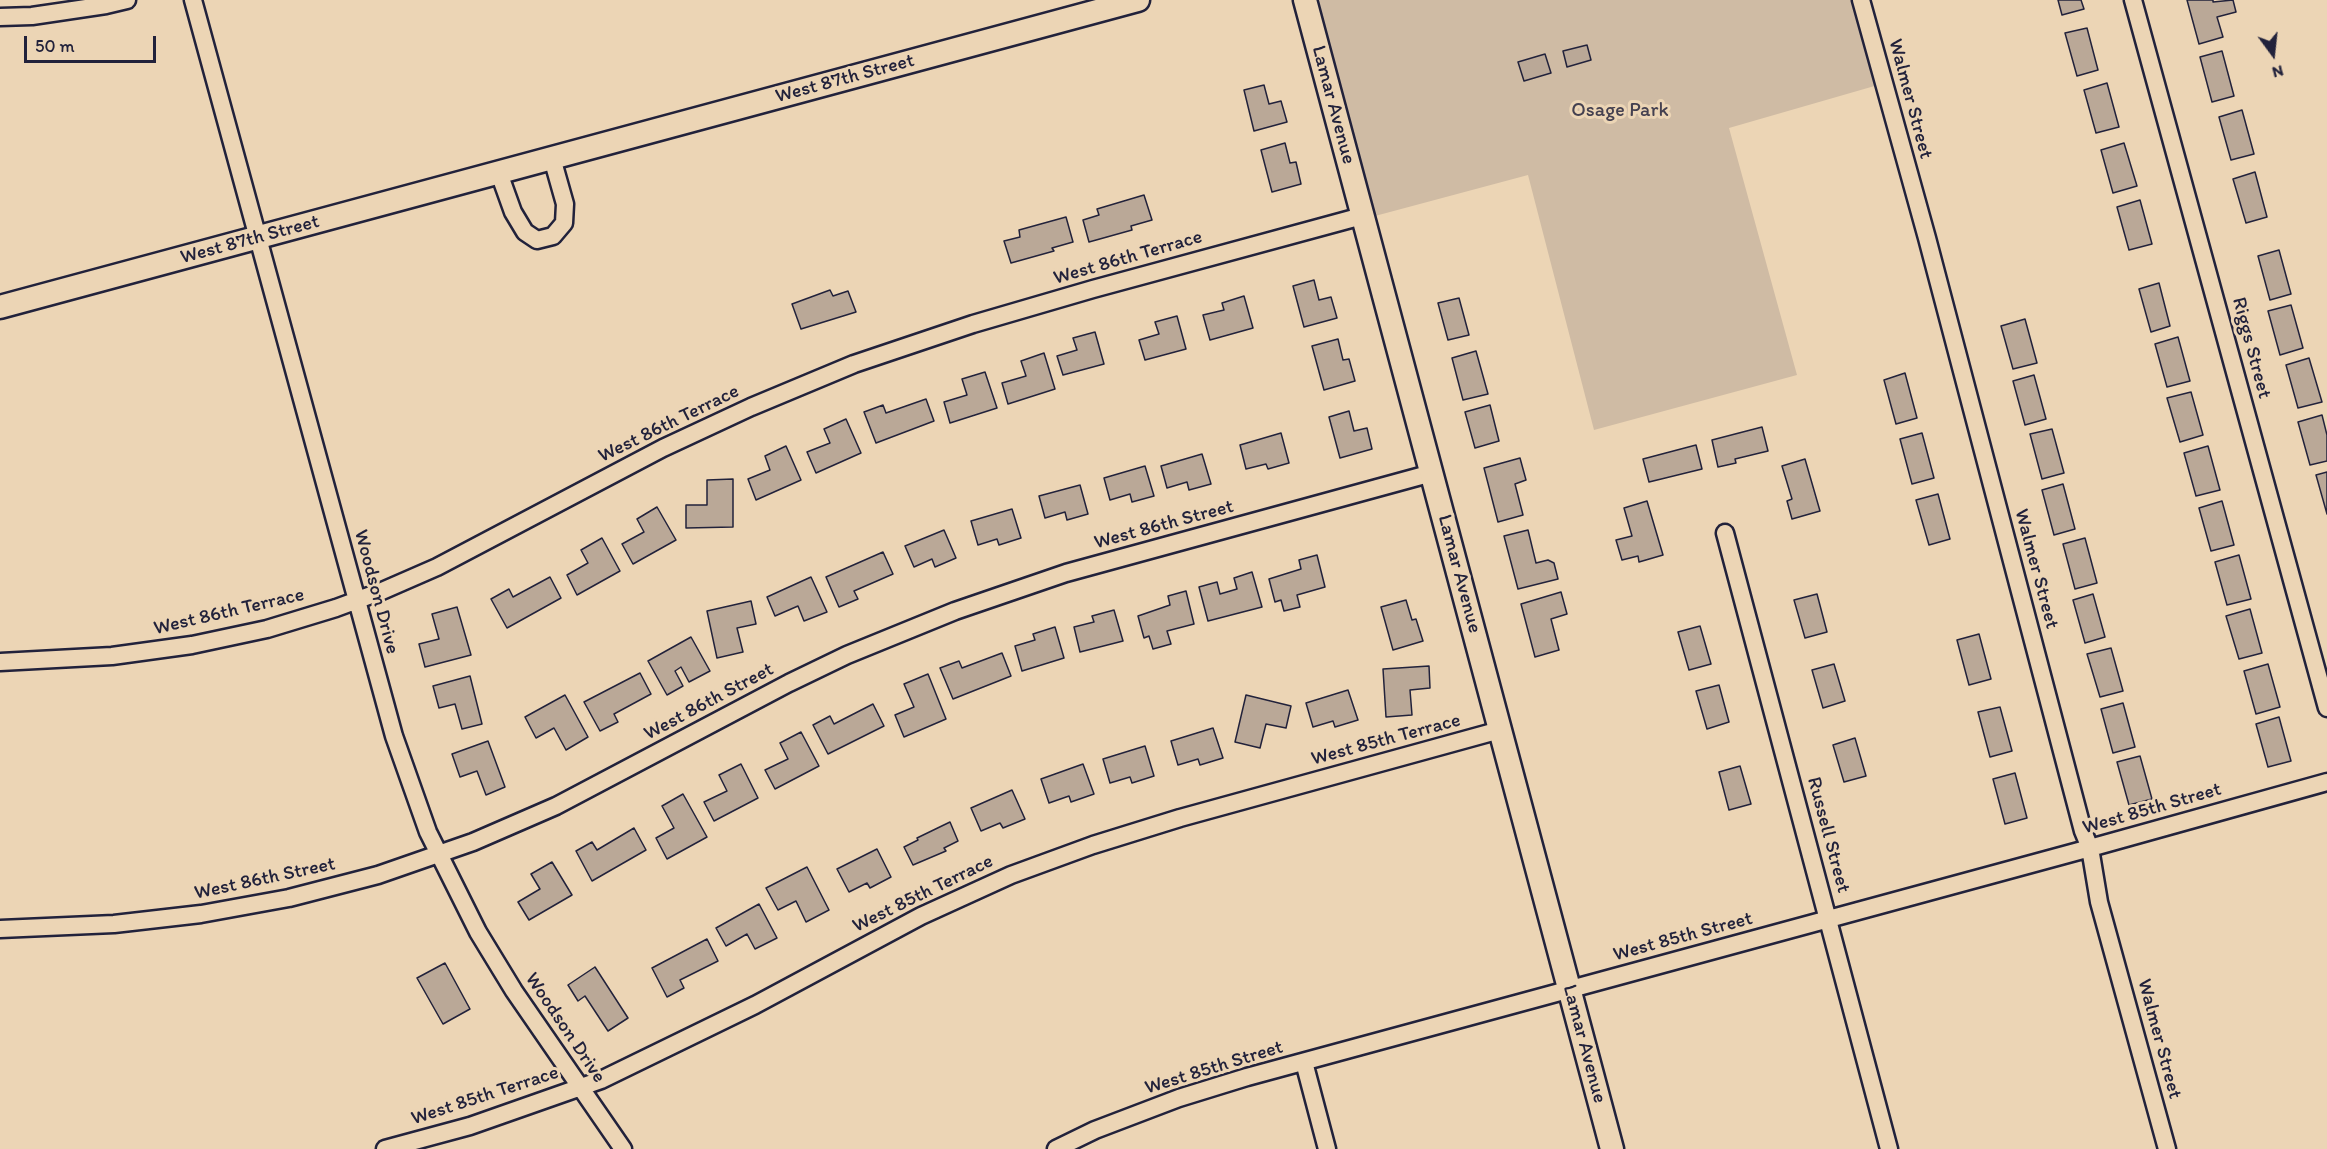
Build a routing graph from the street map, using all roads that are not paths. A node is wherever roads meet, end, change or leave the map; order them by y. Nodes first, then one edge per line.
1 (127, 0) edge
2 (193, 0) edge
3 (1138, 0) edge
4 (1305, 0) edge
5 (1861, 0) edge
6 (2133, 0) edge
7 (0, 17) edge
8 (552, 158) junction
9 (500, 172) junction
10 (1362, 216) junction
11 (258, 238) junction
12 (0, 307) edge
13 (1432, 473) junction
14 (1725, 533) dead end
15 (356, 600) junction
16 (0, 662) edge
17 (2327, 708) edge
18 (1500, 730) junction
19 (2327, 782) edge
20 (2090, 848) junction
21 (438, 854) junction
22 (1828, 919) junction
23 (0, 929) edge
24 (1569, 989) junction
25 (1304, 1062) junction
26 (579, 1086) junction
27 (385, 1149) edge
28 (623, 1149) edge
29 (1056, 1149) edge
30 (1327, 1149) edge
31 (1612, 1149) edge
32 (1889, 1149) edge
33 (2167, 1149) edge

1 - 7 street
2 - 11 street, Woodson Drive
3 - 8 street, West 87th Street
4 - 10 street, Lamar Avenue
5 - 20 street, Walmer Street
6 - 17 street, Riggs Street
8 - 9 street, West 87th Street
8 - 9 street
9 - 11 street, West 87th Street
10 - 13 street, Lamar Avenue
10 - 15 street, West 86th Terrace
11 - 12 street, West 87th Street
11 - 15 street, Woodson Drive
13 - 18 street, Lamar Avenue
13 - 21 street, West 86th Street
14 - 22 street, Russell Street
15 - 16 street, West 86th Terrace
15 - 21 street, Woodson Drive
18 - 24 street, Lamar Avenue
18 - 26 street, West 85th Terrace
19 - 20 street, West 85th Street
20 - 22 street, West 85th Street
20 - 33 street, Walmer Street
21 - 23 street, West 86th Street
21 - 26 street, Woodson Drive
22 - 24 street, West 85th Street
22 - 32 street, Russell Street
24 - 25 street, West 85th Street
24 - 31 street, Lamar Avenue
25 - 29 street, West 85th Street
25 - 30 street
26 - 27 street, West 85th Terrace
26 - 28 street, Woodson Drive

